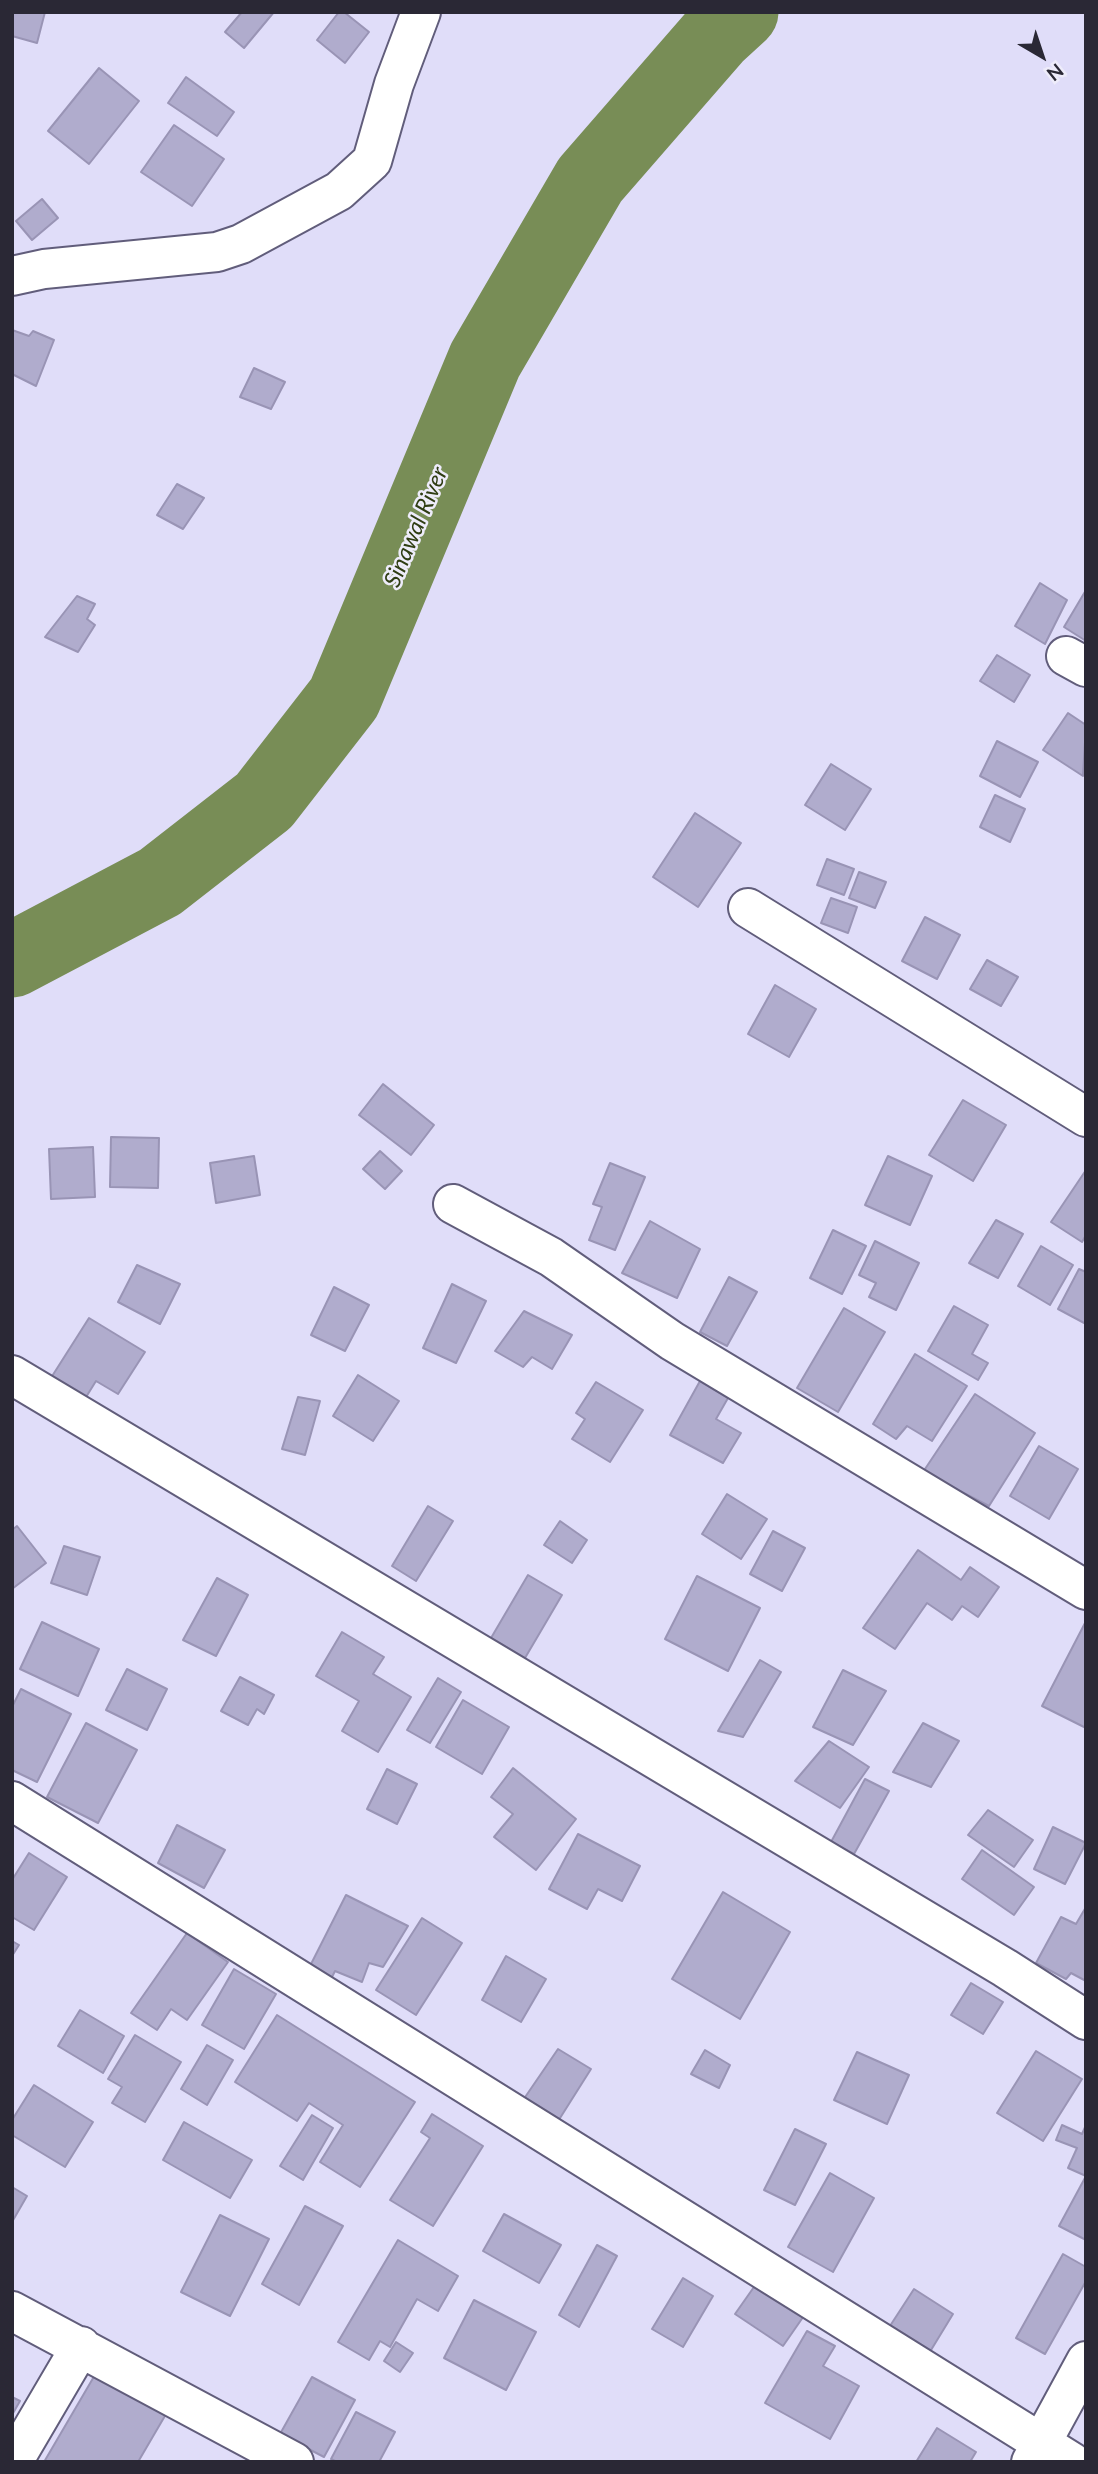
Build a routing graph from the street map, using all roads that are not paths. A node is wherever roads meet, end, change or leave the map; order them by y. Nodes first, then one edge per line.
1 (421, 12) edge
2 (12, 276) edge
3 (748, 908) dead end
4 (1086, 1117) edge
5 (453, 1204) dead end
6 (12, 1375) edge
7 (1086, 1590) edge
8 (12, 1801) edge
9 (1086, 2020) edge
10 (12, 2311) edge
11 (81, 2346) junction
12 (1086, 2361) edge
13 (1048, 2456) edge
14 (13, 2462) edge
15 (294, 2462) edge

1 - 2 street
3 - 4 street
5 - 7 street
6 - 9 street
8 - 13 street
10 - 11 street
11 - 14 street
11 - 15 street
12 - 13 street

